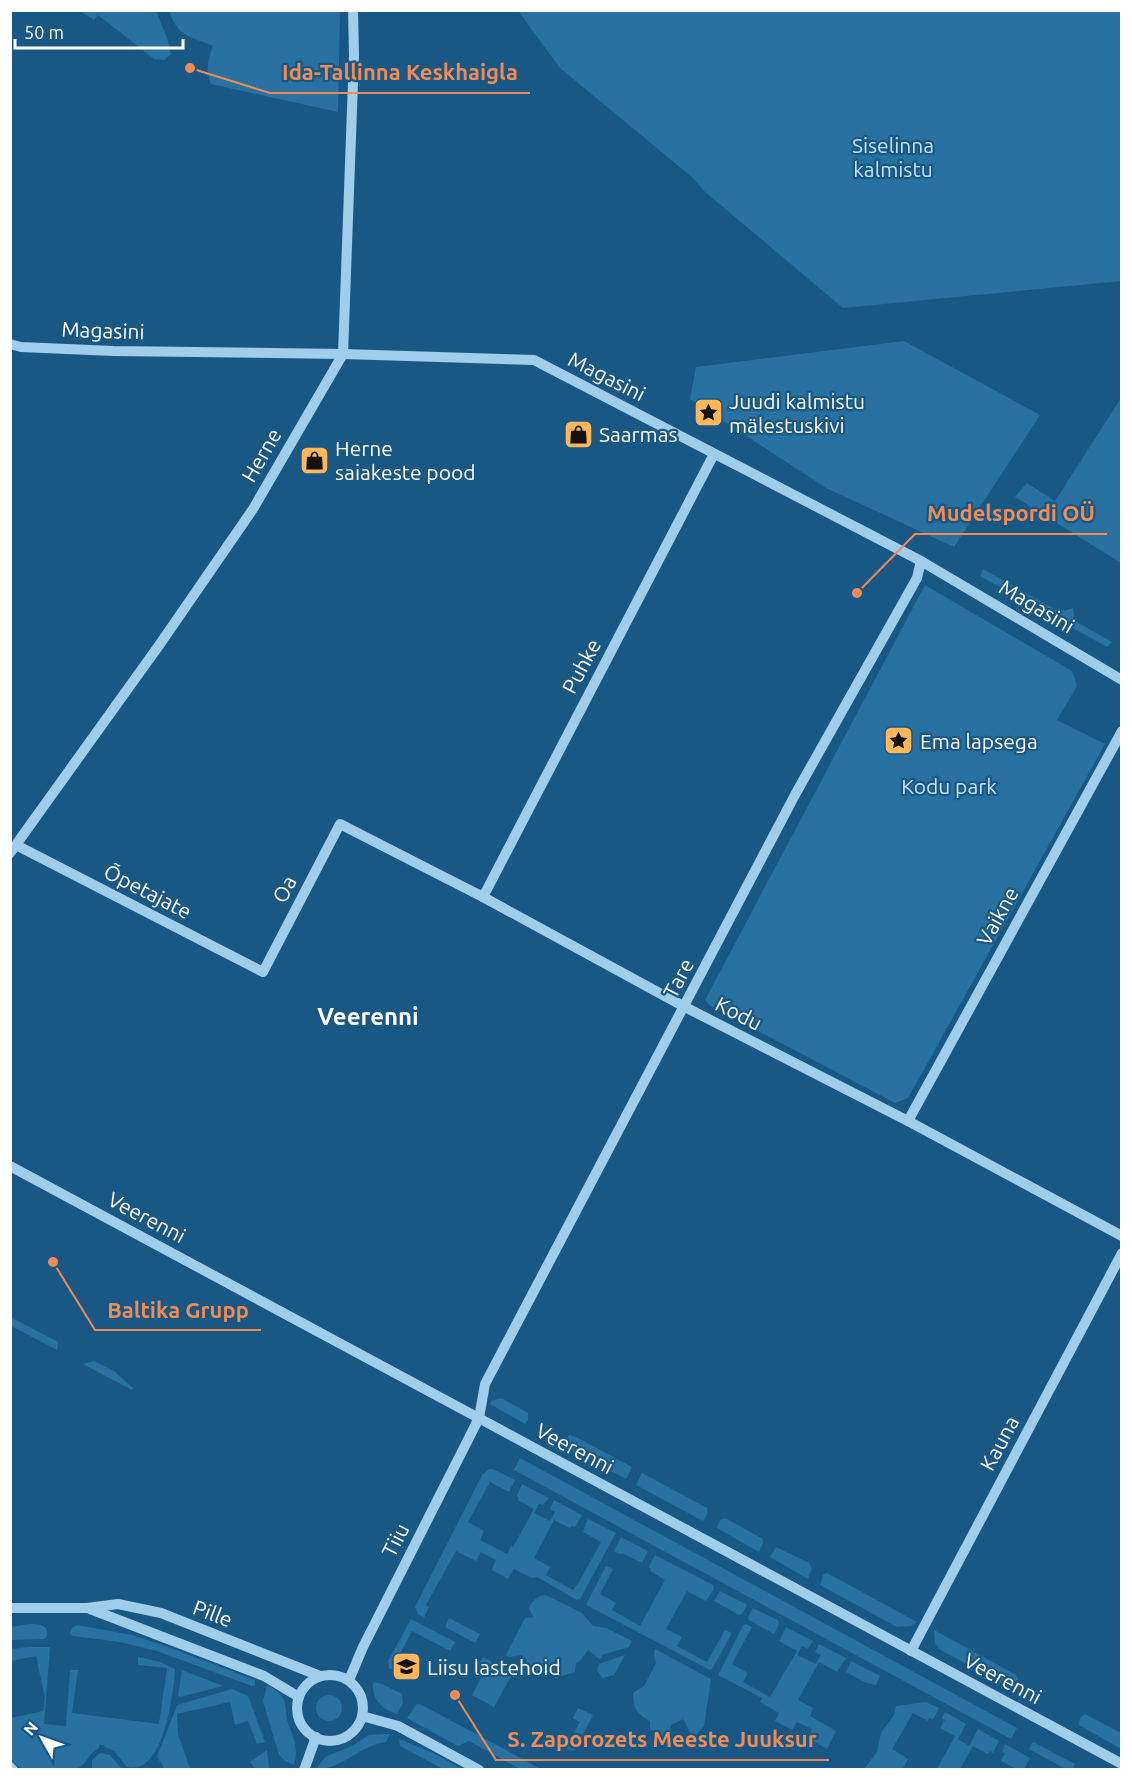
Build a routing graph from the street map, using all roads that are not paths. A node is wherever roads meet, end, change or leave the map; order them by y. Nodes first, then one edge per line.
1 (353, 10) edge
2 (10, 344) edge
3 (343, 354) junction
4 (714, 454) junction
5 (921, 561) junction
6 (1122, 680) edge
7 (1122, 731) edge
8 (340, 824) joint
9 (14, 849) edge
10 (483, 897) junction
11 (262, 972) joint
12 (685, 1007) junction
13 (908, 1121) junction
14 (10, 1166) edge
15 (1122, 1236) edge
16 (1122, 1253) edge
17 (479, 1418) junction
18 (10, 1608) edge
19 (87, 1608) junction
20 (911, 1651) junction
21 (320, 1676) junction
22 (349, 1680) junction
23 (299, 1697) junction
24 (362, 1716) junction
25 (316, 1737) junction
26 (1122, 1764) edge
27 (304, 1770) edge
28 (479, 1770) edge

1 - 3 street, Herne
2 - 3 street, Magasini
3 - 4 street, Magasini
3 - 9 street, Herne
4 - 5 street, Magasini
4 - 10 street, Puhke
5 - 6 street, Magasini
5 - 12 street, Tare
7 - 13 street, Vaikne
8 - 10 street, Kodu
8 - 11 street, Oa
9 - 11 street, Õpetajate
10 - 12 street, Kodu
12 - 13 street, Kodu
12 - 17 street, Tare
13 - 15 street, Kodu
14 - 17 street, Veerenni
16 - 20 street, Kauna
17 - 20 street, Veerenni
17 - 22 street, Tiiu
18 - 19 street, Pille
19 - 21 street, Pille
19 - 23 street, Pille
20 - 26 street, Veerenni
21 - 22 street
21 - 23 street
22 - 24 street
23 - 25 street
24 - 25 street
24 - 28 street
25 - 27 street

